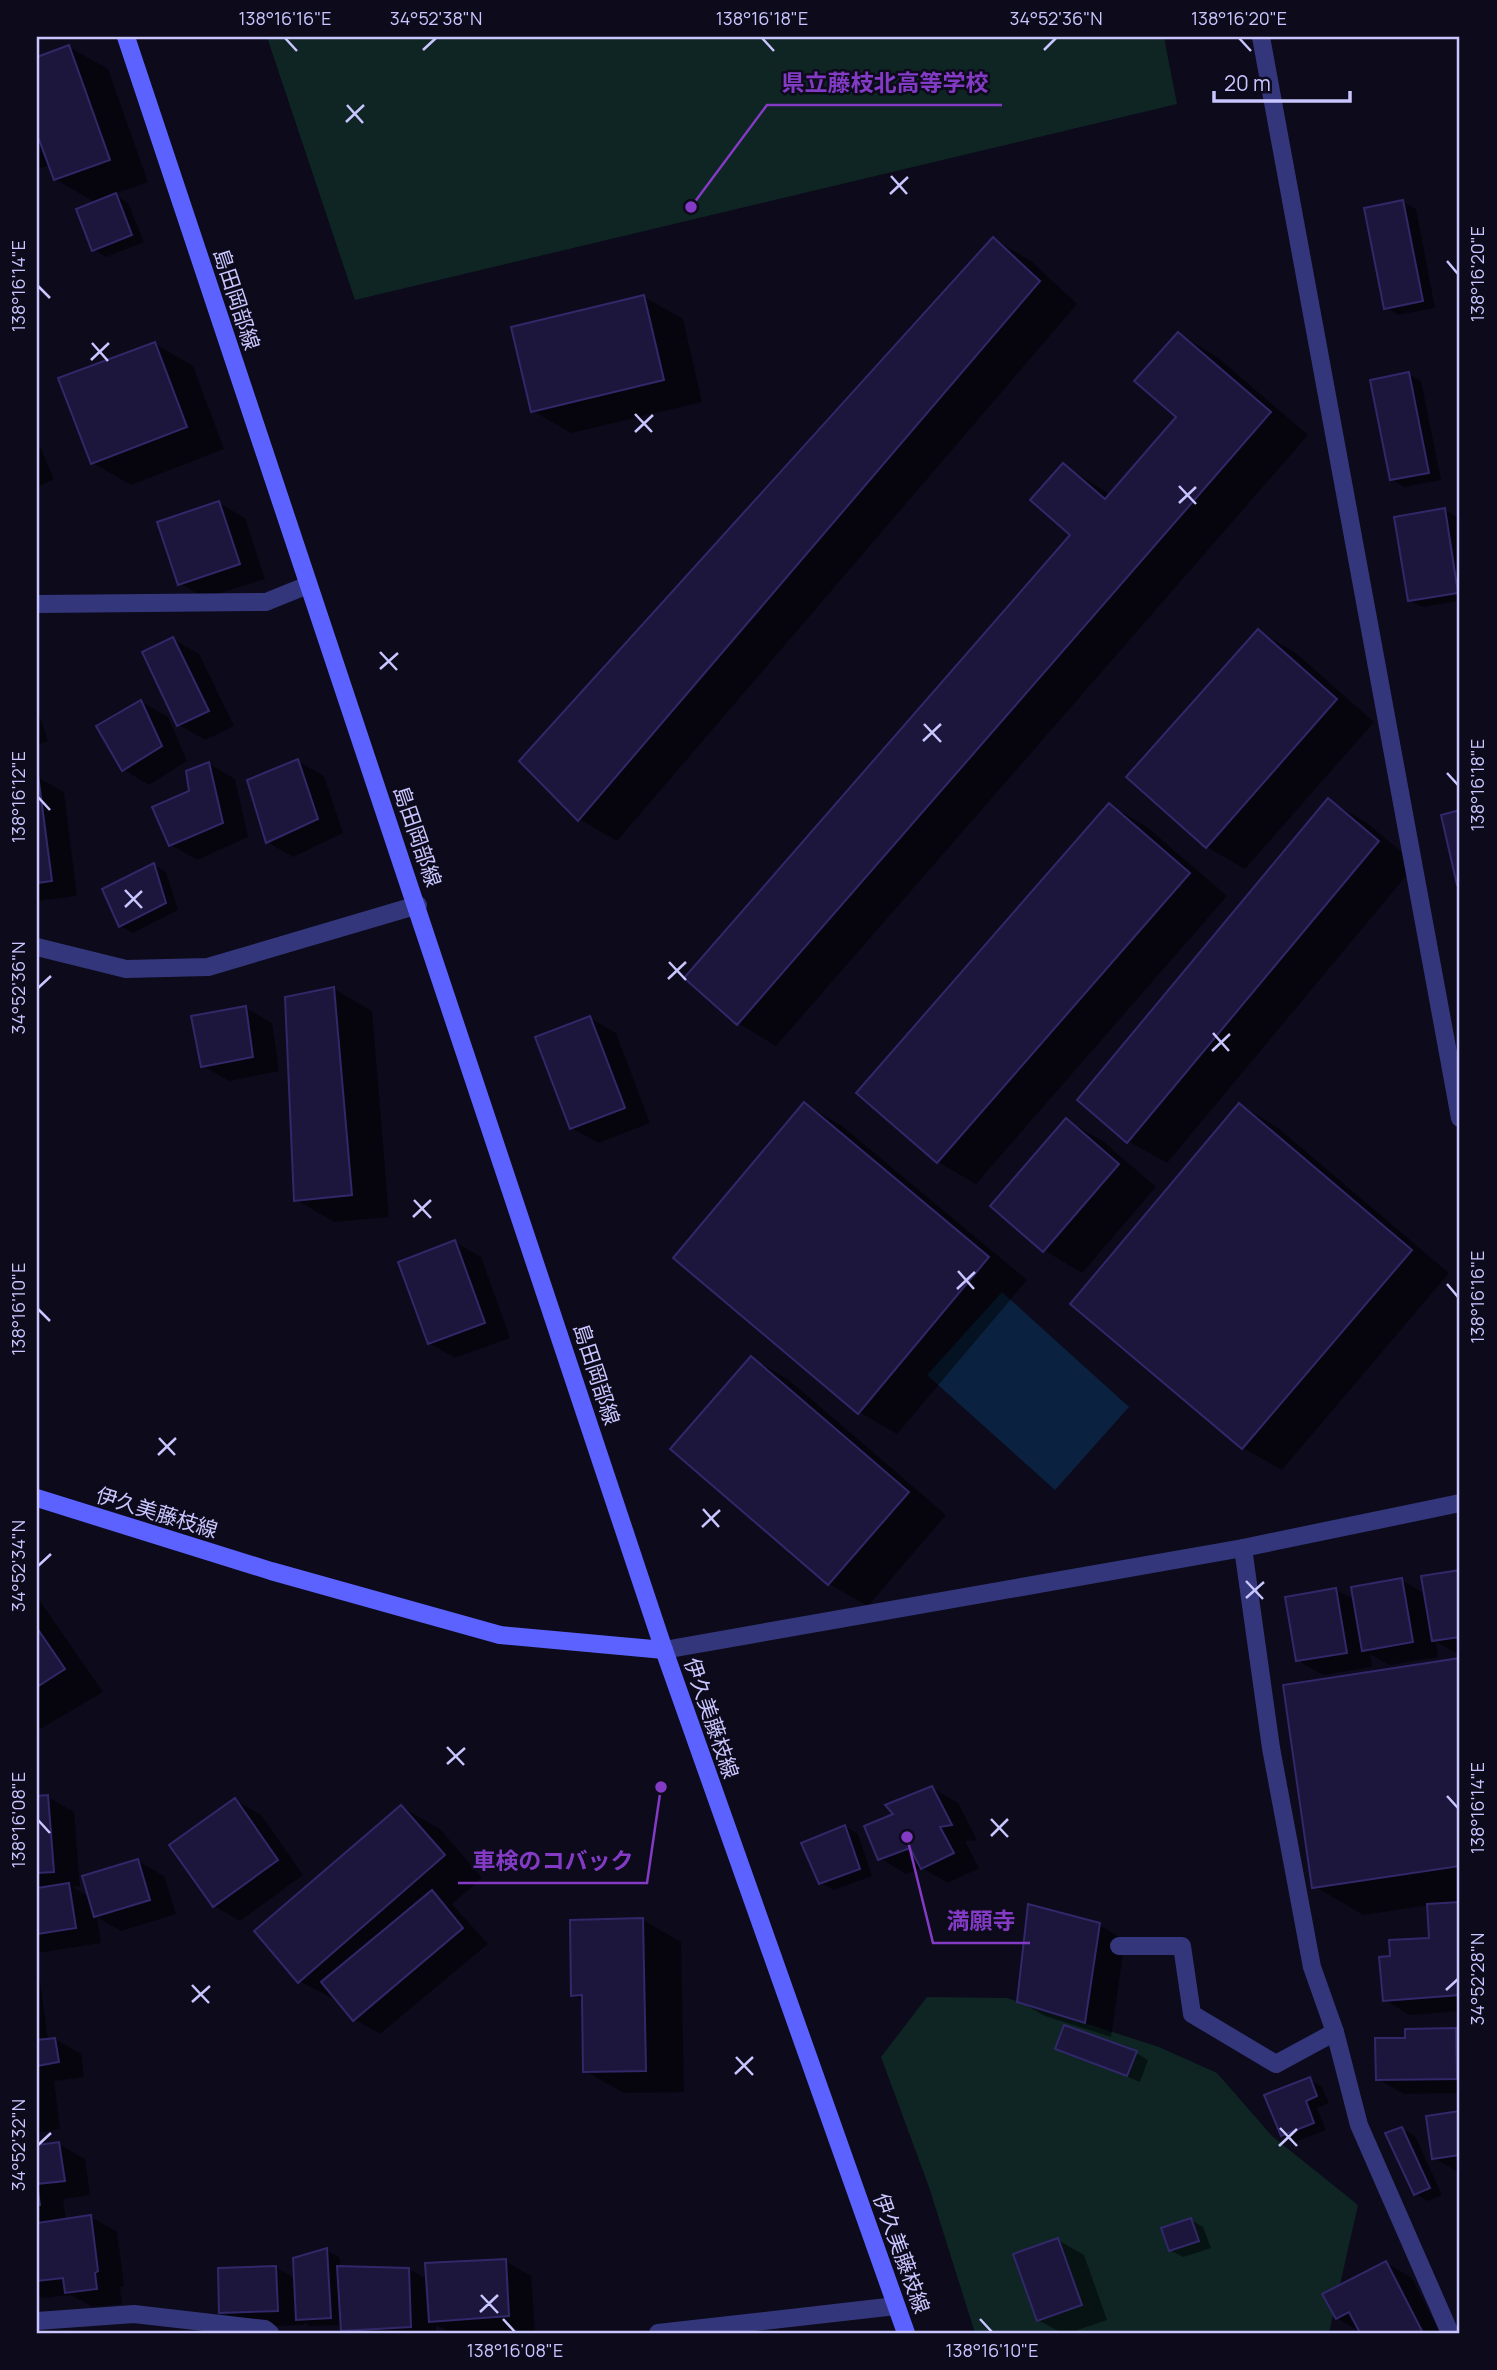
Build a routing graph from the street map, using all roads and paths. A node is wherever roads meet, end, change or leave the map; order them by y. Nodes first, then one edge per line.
1 (126, 37) edge
2 (1261, 37) edge
3 (308, 585) junction
4 (37, 604) edge
5 (418, 905) junction
6 (37, 947) edge
7 (1460, 1118) edge
8 (37, 1498) edge
9 (1460, 1503) edge
10 (1243, 1548) junction
11 (664, 1650) junction
12 (1119, 1946) dead end
13 (1335, 2032) junction
14 (896, 2306) junction
15 (37, 2321) edge
16 (696, 2332) edge
17 (270, 2333) edge
18 (658, 2333) edge
19 (906, 2333) edge
20 (1450, 2333) edge

1 - 3 main road, 島田岡部線
2 - 7 street
3 - 4 street
3 - 5 main road, 島田岡部線
5 - 6 street
5 - 11 main road, 島田岡部線
8 - 11 main road, 伊久美藤枝線
9 - 10 street
10 - 11 street
10 - 13 street
11 - 14 main road, 伊久美藤枝線
12 - 13 street
13 - 20 street
14 - 16 street
14 - 19 main road, 伊久美藤枝線
15 - 17 street
16 - 18 street

